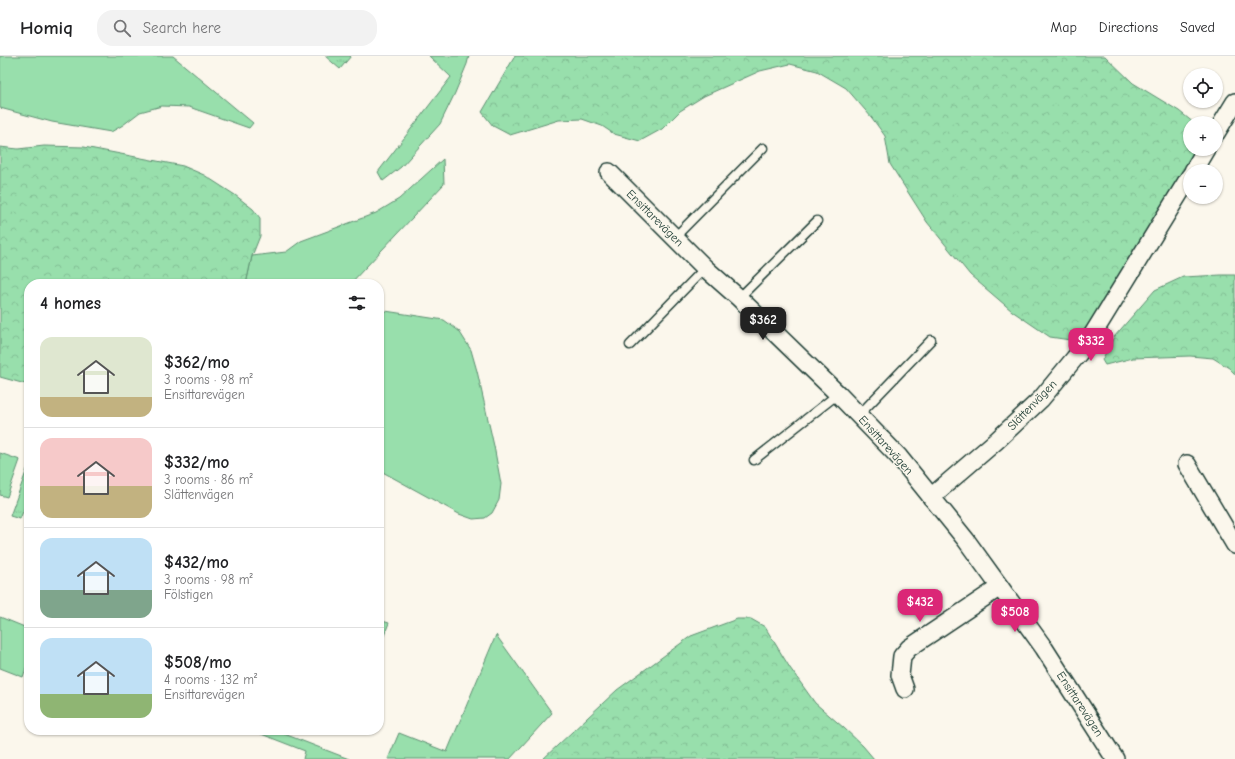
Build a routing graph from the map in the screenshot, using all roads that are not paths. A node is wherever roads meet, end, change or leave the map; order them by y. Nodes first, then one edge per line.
1 (1235, 102) edge
2 (1223, 122) edge
3 (763, 148) dead end
4 (609, 172) dead end
5 (1183, 187) edge
6 (817, 221) dead end
7 (675, 237) junction
8 (705, 268) junction
9 (739, 298) junction
10 (931, 340) dead end
11 (630, 345) dead end
12 (838, 394) junction
13 (859, 414) junction
14 (754, 460) dead end
15 (1187, 464) dead end
16 (931, 497) junction
17 (1235, 545) edge
18 (1000, 587) junction
19 (905, 689) dead end
20 (1114, 759) edge

1 - 2 street
3 - 7 lane
4 - 7 street, Ensittarevägen
5 - 16 street, Slättenvägen
6 - 9 lane
7 - 8 street, Ensittarevägen
8 - 9 street, Ensittarevägen
8 - 11 lane
9 - 12 street, Ensittarevägen
10 - 13 lane
12 - 13 street, Ensittarevägen
12 - 14 lane
13 - 16 street, Ensittarevägen
15 - 17 street
16 - 18 street, Ensittarevägen
18 - 19 street
18 - 20 street, Ensittarevägen

